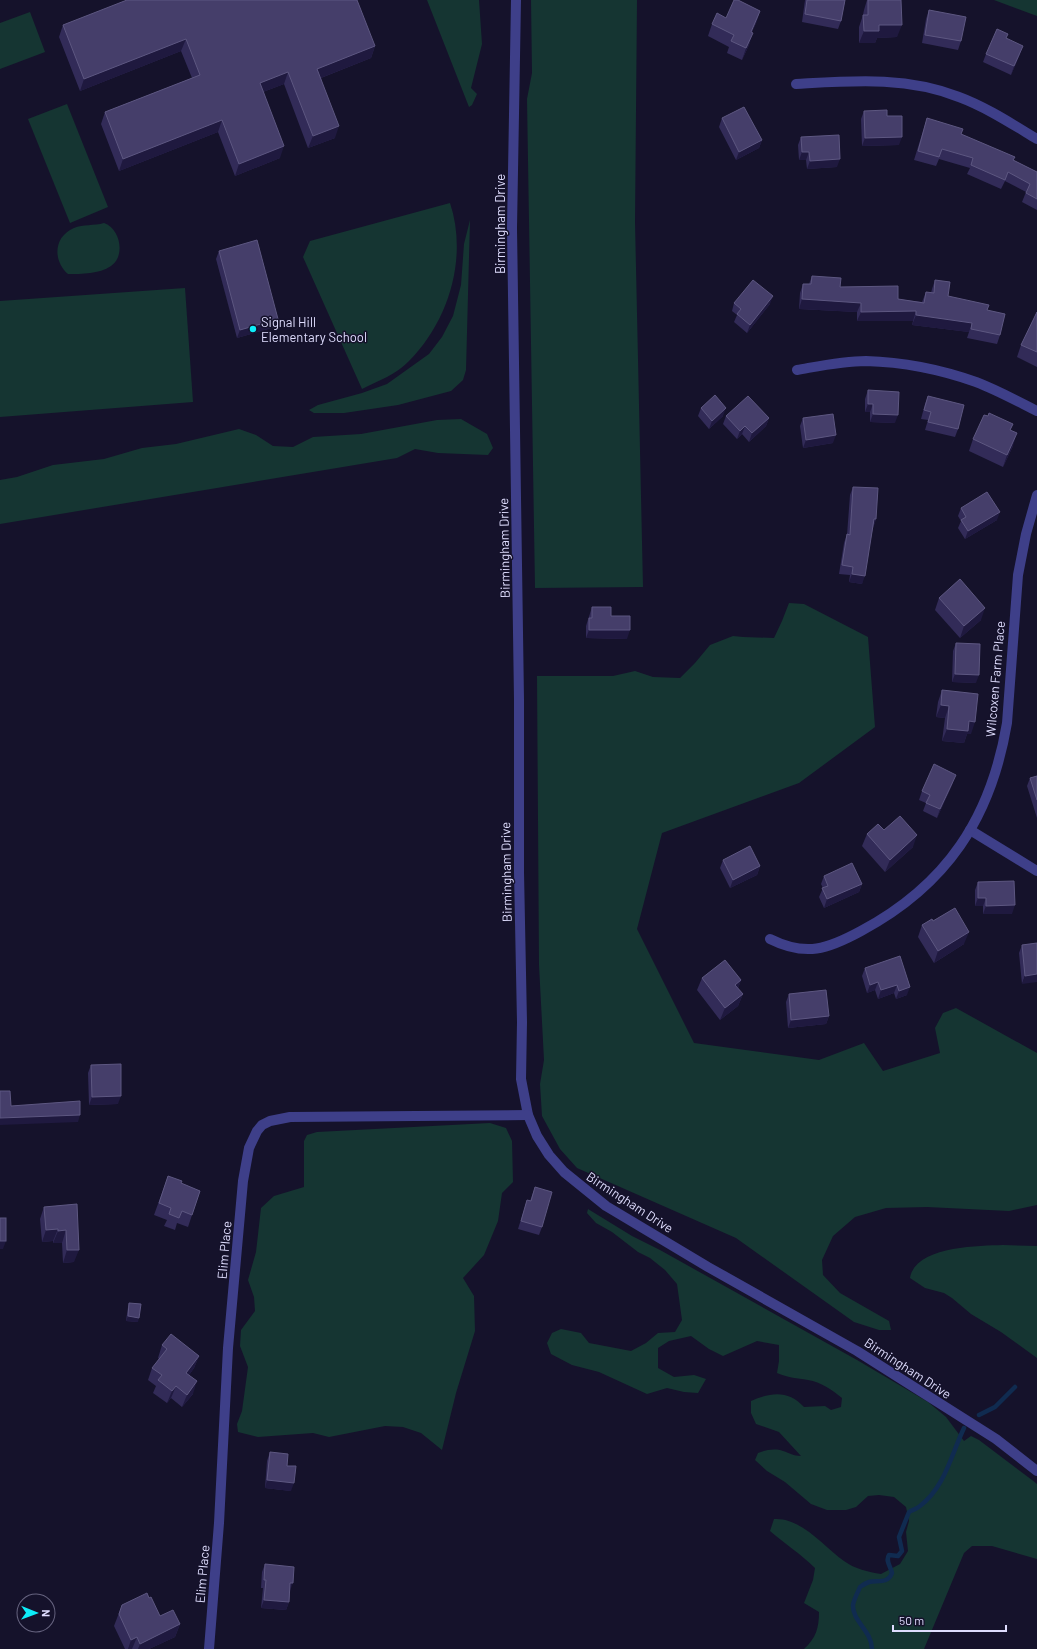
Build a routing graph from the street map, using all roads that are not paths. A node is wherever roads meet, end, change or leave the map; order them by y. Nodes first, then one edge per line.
1 (516, 0) edge
2 (796, 84) dead end
3 (1037, 138) edge
4 (797, 370) dead end
5 (1037, 410) edge
6 (1037, 495) edge
7 (970, 830) junction
8 (1037, 871) edge
9 (770, 939) dead end
10 (528, 1115) junction
11 (1037, 1471) edge
12 (209, 1649) edge

1 - 10 street, Birmingham Drive
2 - 3 street
4 - 5 street
6 - 7 street, Wilcoxen Farm Place
7 - 8 street
7 - 9 street, Wilcoxen Farm Place
10 - 11 street, Birmingham Drive
10 - 12 street, Elim Place

